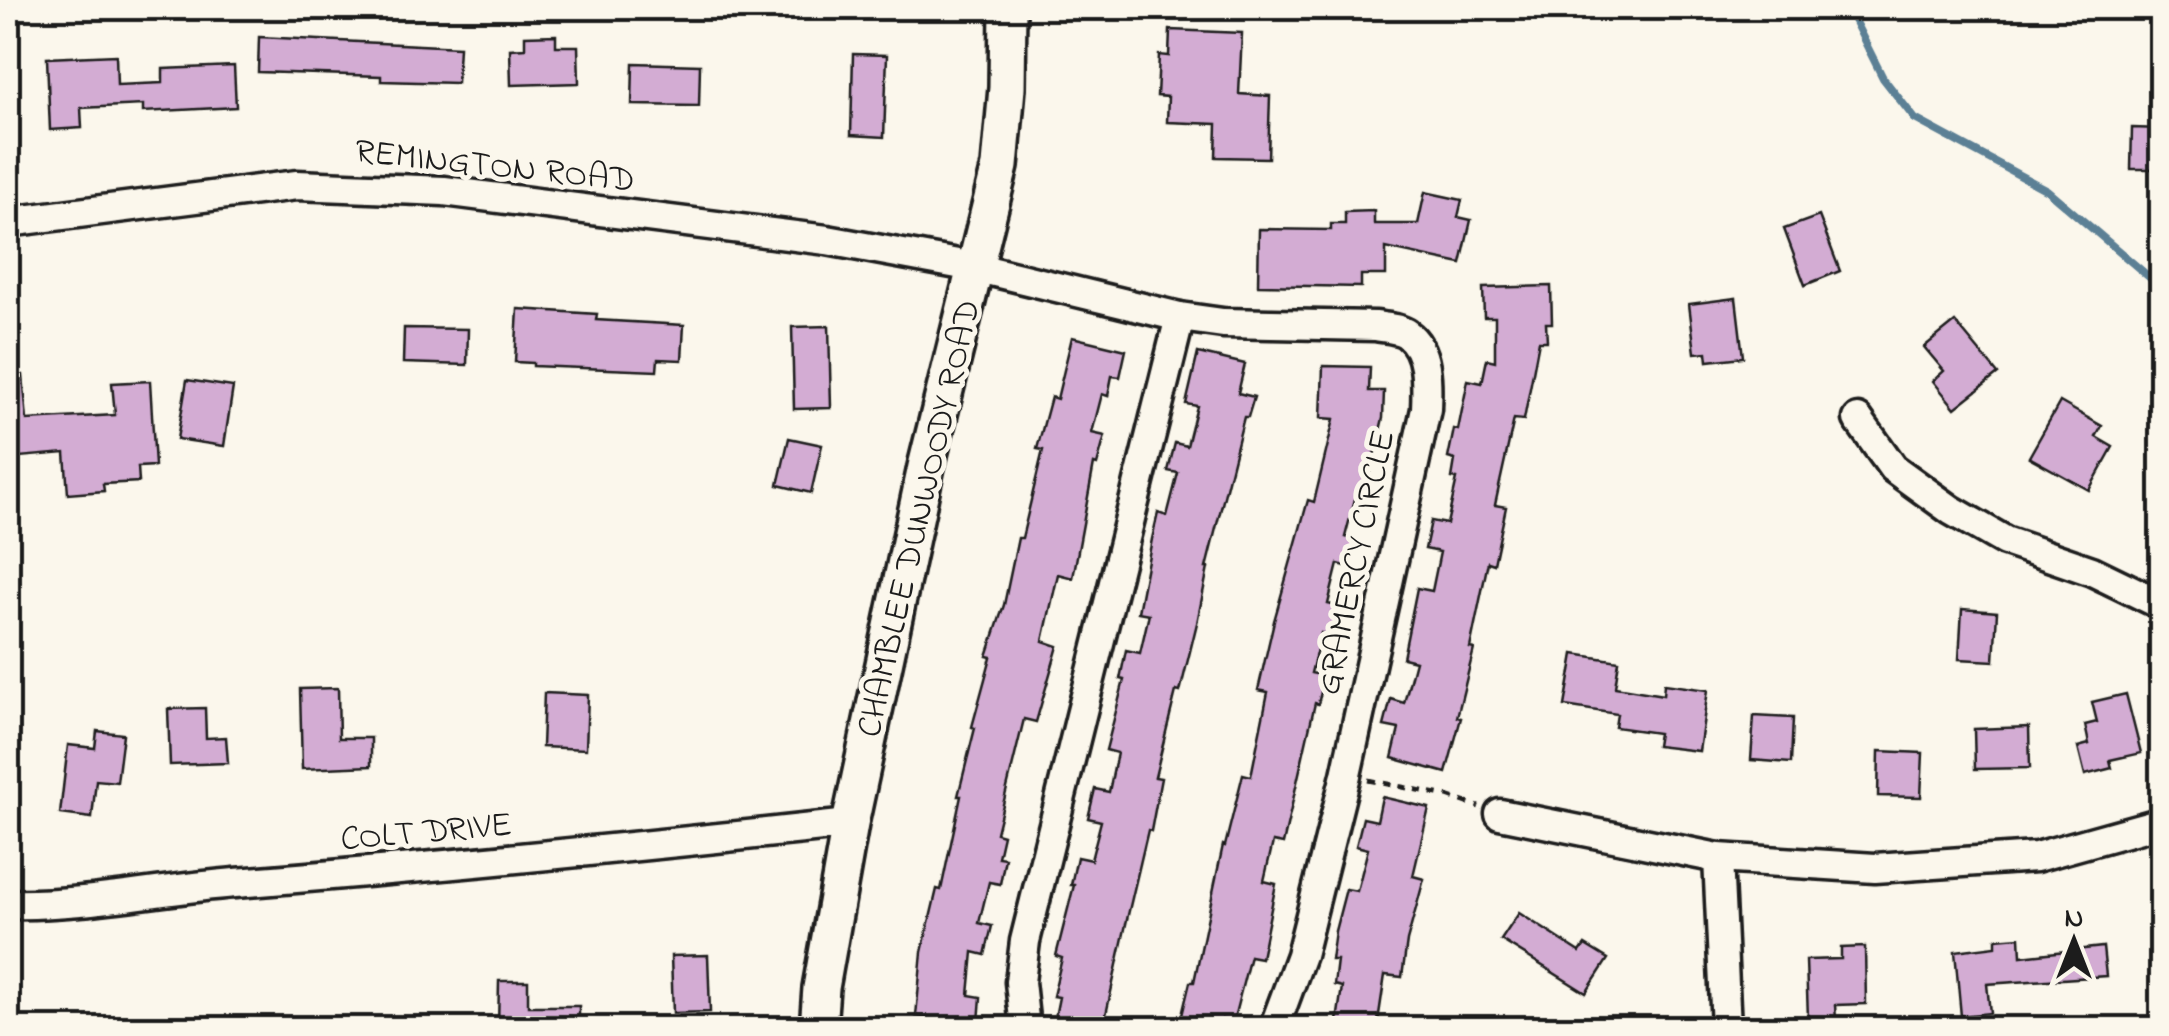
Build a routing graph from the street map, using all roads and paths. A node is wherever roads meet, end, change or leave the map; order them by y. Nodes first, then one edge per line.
1 (1008, 8) edge
2 (8, 222) edge
3 (974, 267) junction
4 (1180, 317) junction
5 (1858, 419) dead end
6 (2162, 605) edge
7 (1346, 776) junction
8 (1446, 796) dead end
9 (1500, 814) dead end
10 (2162, 822) edge
11 (850, 824) junction
12 (1718, 858) junction
13 (8, 904) edge
14 (818, 1028) edge
15 (1024, 1028) edge
16 (1274, 1028) edge
17 (1726, 1028) edge

1 - 3 street, CHAMBLEE DUNWOODY ROAD
2 - 3 street, REMINGTON ROAD
3 - 4 street, GRAMERCY CIRCLE
3 - 11 street, CHAMBLEE DUNWOODY ROAD
4 - 7 street, GRAMERCY CIRCLE
4 - 15 street
5 - 6 street
7 - 8 path
7 - 16 street, GRAMERCY CIRCLE
9 - 12 street
10 - 12 street
11 - 13 street, COLT DRIVE
11 - 14 street, CHAMBLEE DUNWOODY ROAD
12 - 17 street

